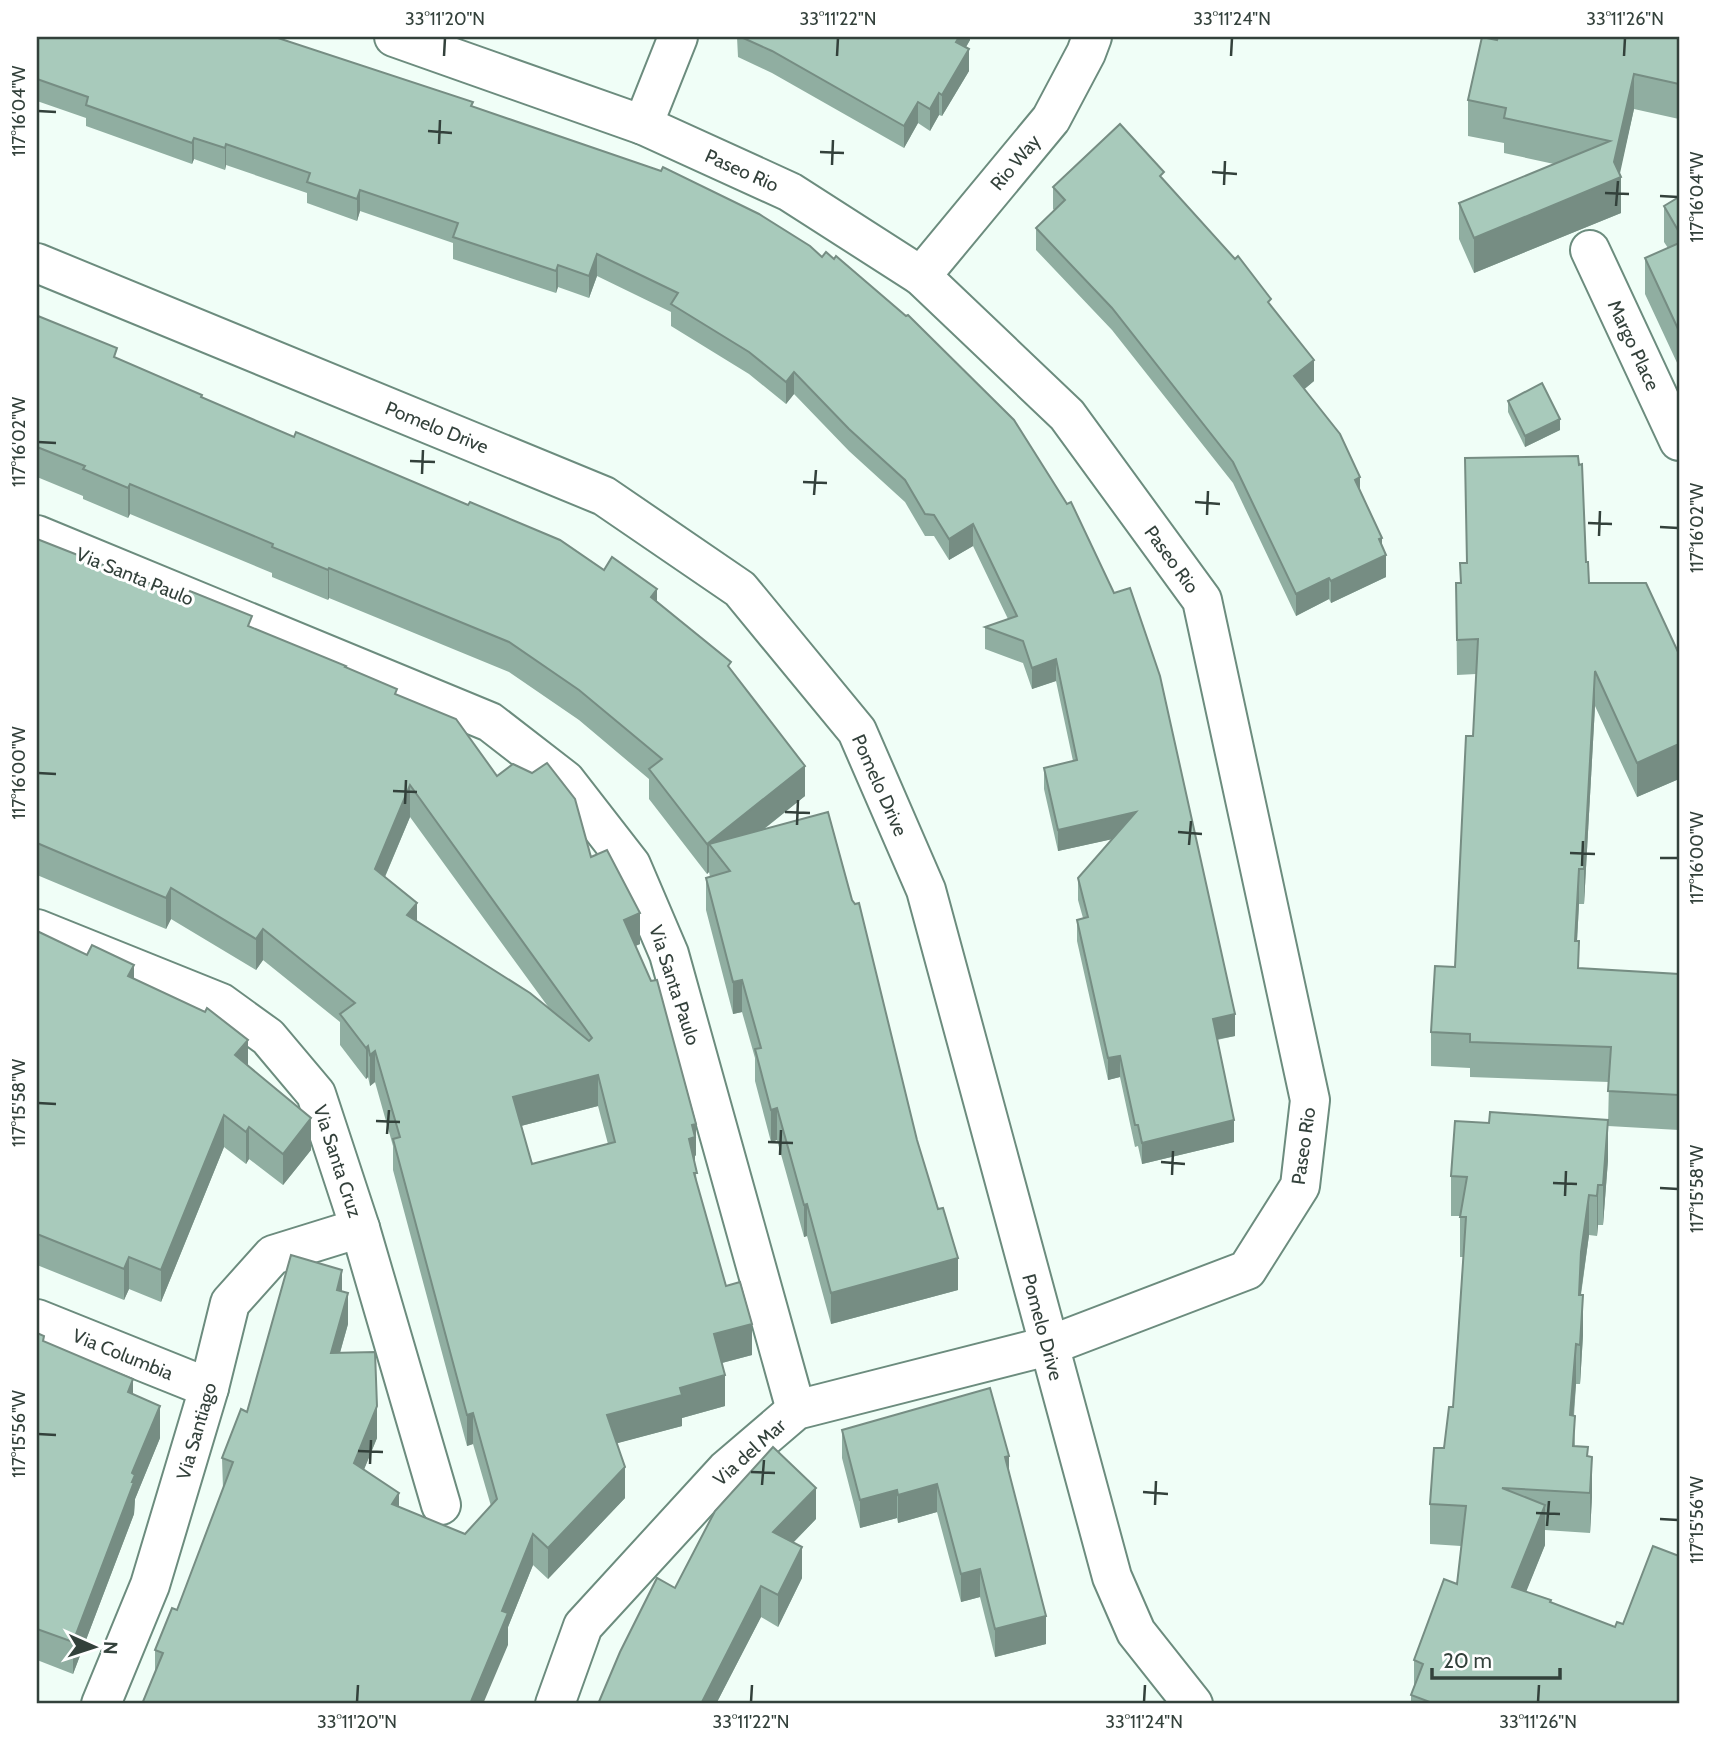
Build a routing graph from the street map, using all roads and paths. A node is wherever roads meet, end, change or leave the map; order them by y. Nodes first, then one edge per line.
1 (394, 37) edge
2 (678, 37) edge
3 (1091, 37) edge
4 (643, 125) junction
5 (1590, 250) dead end
6 (37, 263) edge
7 (921, 276) junction
8 (1679, 441) edge
9 (37, 535) edge
10 (37, 929) edge
11 (360, 1228) junction
12 (37, 1320) edge
13 (1048, 1346) junction
14 (209, 1388) junction
15 (796, 1410) junction
16 (441, 1505) dead end
17 (101, 1704) edge
18 (555, 1704) edge
19 (1193, 1704) edge

1 - 4 street, Paseo Rio
2 - 4 street
3 - 7 street, Rio Way
4 - 7 street, Paseo Rio
5 - 8 street, Margo Place
6 - 13 street, Pomelo Drive
7 - 13 street, Paseo Rio
9 - 15 street, Via Santa Paulo
10 - 11 street, Via Santa Cruz
11 - 14 street, Via Santiago
11 - 16 street, Via Santa Cruz
12 - 14 street, Via Columbia
13 - 15 street, Via del Mar
13 - 19 street, Pomelo Drive
14 - 17 street, Via Santiago
15 - 18 street, Via del Mar

